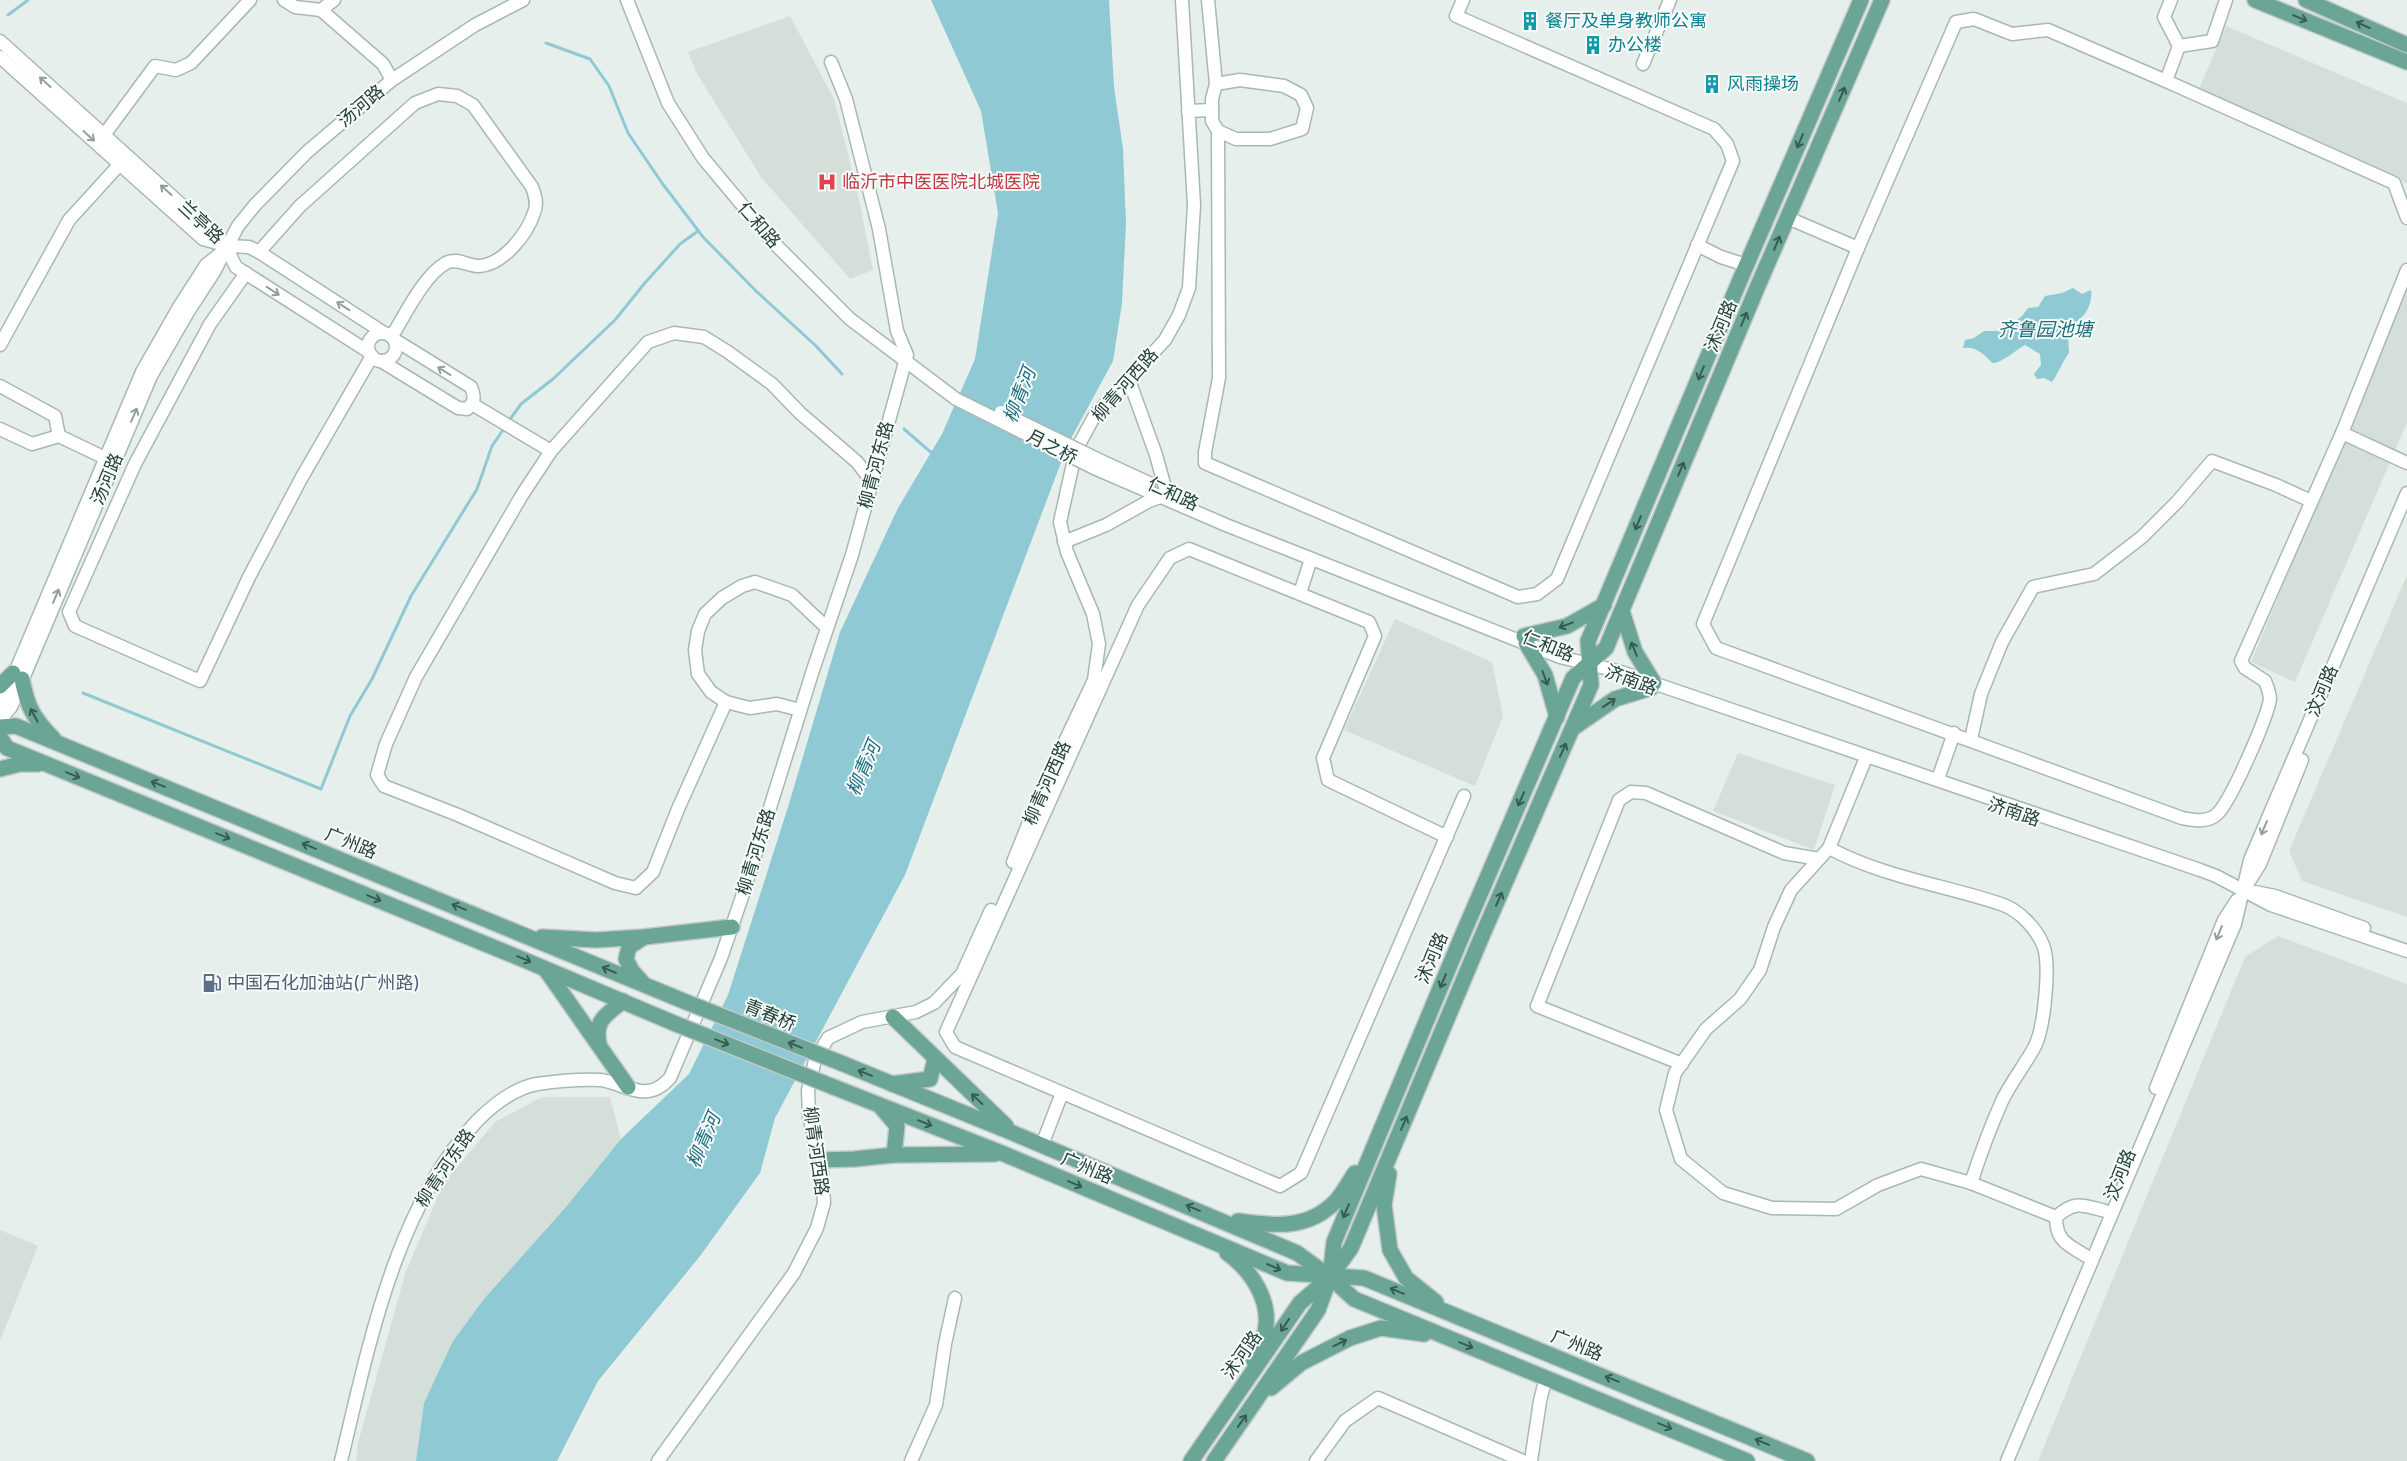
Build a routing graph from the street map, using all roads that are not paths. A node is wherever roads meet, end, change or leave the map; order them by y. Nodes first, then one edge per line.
1 (250, 0) edge
2 (284, 0) edge
3 (334, 0) edge
4 (523, 0) edge
5 (618, 0) edge
6 (1182, 0) edge
7 (1208, 0) edge
8 (1463, 0) edge
9 (1670, 0) edge
10 (1861, 0) edge
11 (1882, 0) edge
12 (2171, 0) edge
13 (2226, 0) edge
14 (2255, 0) edge
15 (2306, 0) edge
16 (630, 2) edge
17 (321, 10) junction
18 (0, 41) edge
19 (2407, 45) edge
20 (2179, 46) junction
21 (0, 57) edge
22 (831, 62) dead end
23 (2407, 62) edge
24 (1642, 64) dead end
25 (392, 80) junction
26 (2166, 81) junction
27 (1216, 84) junction
28 (1212, 110) junction
29 (1188, 111) junction
30 (1218, 131) junction
31 (104, 135) junction
32 (120, 164) junction
33 (1788, 218) junction
34 (2407, 218) edge
35 (1697, 245) junction
36 (228, 246) junction
37 (1858, 248) junction
38 (259, 252) junction
39 (1746, 265) junction
40 (2407, 270) edge
41 (246, 273) junction
42 (390, 336) junction
43 (0, 345) edge
44 (374, 357) junction
45 (906, 358) junction
46 (1129, 380) junction
47 (0, 386) edge
48 (957, 395) joint
49 (472, 404) junction
50 (0, 429) edge
51 (2342, 433) junction
52 (58, 436) junction
53 (551, 451) junction
54 (105, 458) junction
55 (2407, 463) edge
56 (1096, 464) joint
57 (872, 482) junction
58 (2407, 493) edge
59 (1164, 494) junction
60 (2311, 501) junction
61 (2407, 509) edge
62 (1064, 542) junction
63 (1311, 559) junction
64 (1300, 593) junction
65 (1604, 605) junction
66 (1622, 611) junction
67 (827, 628) junction
68 (1525, 640) junction
69 (1590, 664) junction
70 (18, 676) junction
71 (0, 686) edge
72 (1652, 686) junction
73 (726, 702) junction
74 (0, 708) edge
75 (800, 710) junction
76 (1557, 717) junction
77 (0, 720) edge
78 (0, 727) edge
79 (1573, 728) junction
80 (1954, 733) junction
81 (0, 737) edge
82 (1971, 739) junction
83 (60, 744) junction
84 (1865, 760) junction
85 (47, 764) junction
86 (0, 769) edge
87 (1938, 779) junction
88 (1464, 796) dead end
89 (1447, 837) junction
90 (1829, 848) junction
91 (1818, 860) junction
92 (2244, 890) junction
93 (732, 927) junction
94 (532, 937) junction
95 (644, 937) junction
96 (2407, 943) edge
97 (2407, 951) edge
98 (544, 968) junction
99 (646, 985) junction
100 (623, 1001) junction
101 (686, 1002) joint
102 (893, 1017) junction
103 (599, 1044) junction
104 (935, 1059) junction
105 (840, 1063) joint
106 (1682, 1064) junction
107 (892, 1084) junction
108 (628, 1087) junction
109 (1062, 1093) junction
110 (879, 1105) junction
111 (1013, 1133) junction
112 (1042, 1145) junction
113 (1373, 1147) junction
114 (1393, 1150) junction
115 (1004, 1154) junction
116 (894, 1155) junction
117 (819, 1160) junction
118 (1971, 1183) junction
119 (2105, 1211) junction
120 (2056, 1217) junction
121 (1219, 1219) junction
122 (1202, 1237) junction
123 (2086, 1256) junction
124 (1330, 1277) junction
125 (955, 1298) dead end
126 (1451, 1314) junction
127 (1445, 1336) junction
128 (1546, 1378) junction
129 (1246, 1383) junction
130 (1257, 1400) junction
131 (341, 1461) edge
132 (658, 1461) edge
133 (911, 1461) edge
134 (1191, 1461) edge
135 (1214, 1461) edge
136 (1316, 1461) edge
137 (1523, 1461) edge
138 (1531, 1461) edge
139 (1747, 1461) edge
140 (1807, 1461) edge
141 (2000, 1461) edge
142 (2006, 1461) edge

1 - 31 street
2 - 17 street
3 - 17 street
4 - 25 street, 汤河路
5 - 16 street
6 - 29 street, 柳青河西路
7 - 27 street
8 - 35 street
9 - 24 street
10 -> 39 main road, 沭河路
33 -> 11 main road, 沭河路
12 - 20 street
13 - 20 street
14 -> 23 main road
19 -> 15 main road
16 - 45 street, 仁和路
17 - 25 street
31 -> 18 street, 兰亭路
20 - 26 street
21 -> 32 street, 兰亭路
22 - 45 street
25 - 36 street, 汤河路
26 - 34 street
26 - 37 street
27 - 28 street
27 - 30 street
28 - 29 street
28 - 30 street
29 - 46 street, 柳青河西路
30 - 35 street
36 -> 31 street, 兰亭路
32 - 36 street, 兰亭路
32 - 43 street
33 - 37 street
66 -> 33 main road, 沭河路
35 - 39 street
36 - 38 street
36 - 41 street
36 - 54 street, 汤河路
70 -> 36 street, 汤河路
37 - 80 street
42 -> 38 street
38 - 42 street
39 -> 65 main road, 沭河路
40 - 51 street
41 -> 44 street
41 - 44 street
42 - 44 street
42 - 44 street
49 -> 42 street
44 - 49 street
45 - 48 street, 仁和路
45 - 57 street, 柳青河东路
46 - 59 street
46 - 62 street, 柳青河西路
47 - 52 street
48 - 56 street, 月之桥, bridge
49 - 53 street
50 - 52 street
51 - 55 street
51 - 60 street
52 - 54 street
53 - 57 street
53 - 73 street
54 - 70 street, 汤河路
56 - 59 street, 仁和路
57 - 67 street, 柳青河东路
58 -> 92 street, 汶河路
59 - 62 street
59 - 63 street, 仁和路
59 - 68 street, 仁和路
60 - 82 street
60 - 82 street
61 - 92 street, 汶河路
62 - 102 street, 柳青河西路
63 - 64 street
63 - 68 street, 仁和路
64 - 89 street
64 - 109 street
65 -> 68 main road
65 - 69 main road, 沭河路
66 - 69 main road, 沭河路
72 -> 66 main road
67 - 73 street
67 - 75 street, 柳青河东路
68 - 69 street, 仁和路
68 -> 76 main road
69 - 72 street, 济南路
69 - 76 main road, 沭河路
69 - 79 main road, 沭河路
70 - 71 main road
70 - 74 street, 汤河路
70 - 77 street, 汤河路
83 -> 70 main road
79 -> 72 main road
72 - 84 street, 济南路
72 - 87 street, 济南路
73 - 75 street
75 - 93 street, 柳青河东路
76 -> 113 main road, 沭河路
78 - 83 main road, 广州路
114 -> 79 main road, 沭河路
80 - 82 street
80 - 87 street
81 - 85 main road
94 -> 83 main road, 广州路
84 - 90 street
84 - 92 street, 济南路
85 - 86 main road
85 -> 98 main road
87 - 92 street, 济南路
88 - 89 street
89 - 109 street
90 - 91 street
90 - 118 street
91 - 106 street
91 - 106 street
92 - 96 street, 济南路
92 - 97 street, 济南路
92 -> 119 street, 汶河路
92 - 142 street, 汶河路
93 - 95 main road
93 - 108 street, 柳青河东路
94 - 95 main road
99 -> 94 main road, 广州路
95 - 99 main road
98 - 100 main road
98 - 103 main road
99 - 101 main road, 广州路
100 - 103 main road
100 -> 110 main road, 广州路, bridge
105 -> 101 main road, 青春桥, bridge
102 - 104 main road
102 - 117 street, 柳青河西路
103 - 108 main road
104 - 107 main road
111 -> 104 main road
107 -> 105 main road, 广州路
106 - 118 street
107 - 111 main road, 广州路
108 - 131 street, 柳青河东路
109 - 112 street
110 -> 115 main road, 广州路
110 - 116 main road
111 - 112 main road, 广州路
121 -> 112 main road, 广州路
113 - 121 main road
113 -> 124 main road, 沭河路
114 - 124 main road, 沭河路
114 - 126 main road
115 - 116 main road
115 -> 122 main road, 广州路
116 - 117 main road
117 - 132 street, 柳青河西路
118 - 120 street
119 - 120 street
119 - 123 street, 汶河路
120 - 123 street
121 - 124 main road, 广州路
122 -> 124 main road, 广州路
122 - 129 main road
123 - 141 street, 汶河路
126 -> 124 main road, 广州路
124 - 127 main road, 广州路
124 -> 129 main road, 沭河路
124 - 130 main road, 沭河路
125 - 133 street
140 -> 126 main road, 广州路
127 -> 128 main road, 广州路
130 -> 127 main road
128 - 138 street
128 -> 139 main road, 广州路
129 - 134 main road, 沭河路
135 -> 130 main road, 沭河路
136 - 137 street

